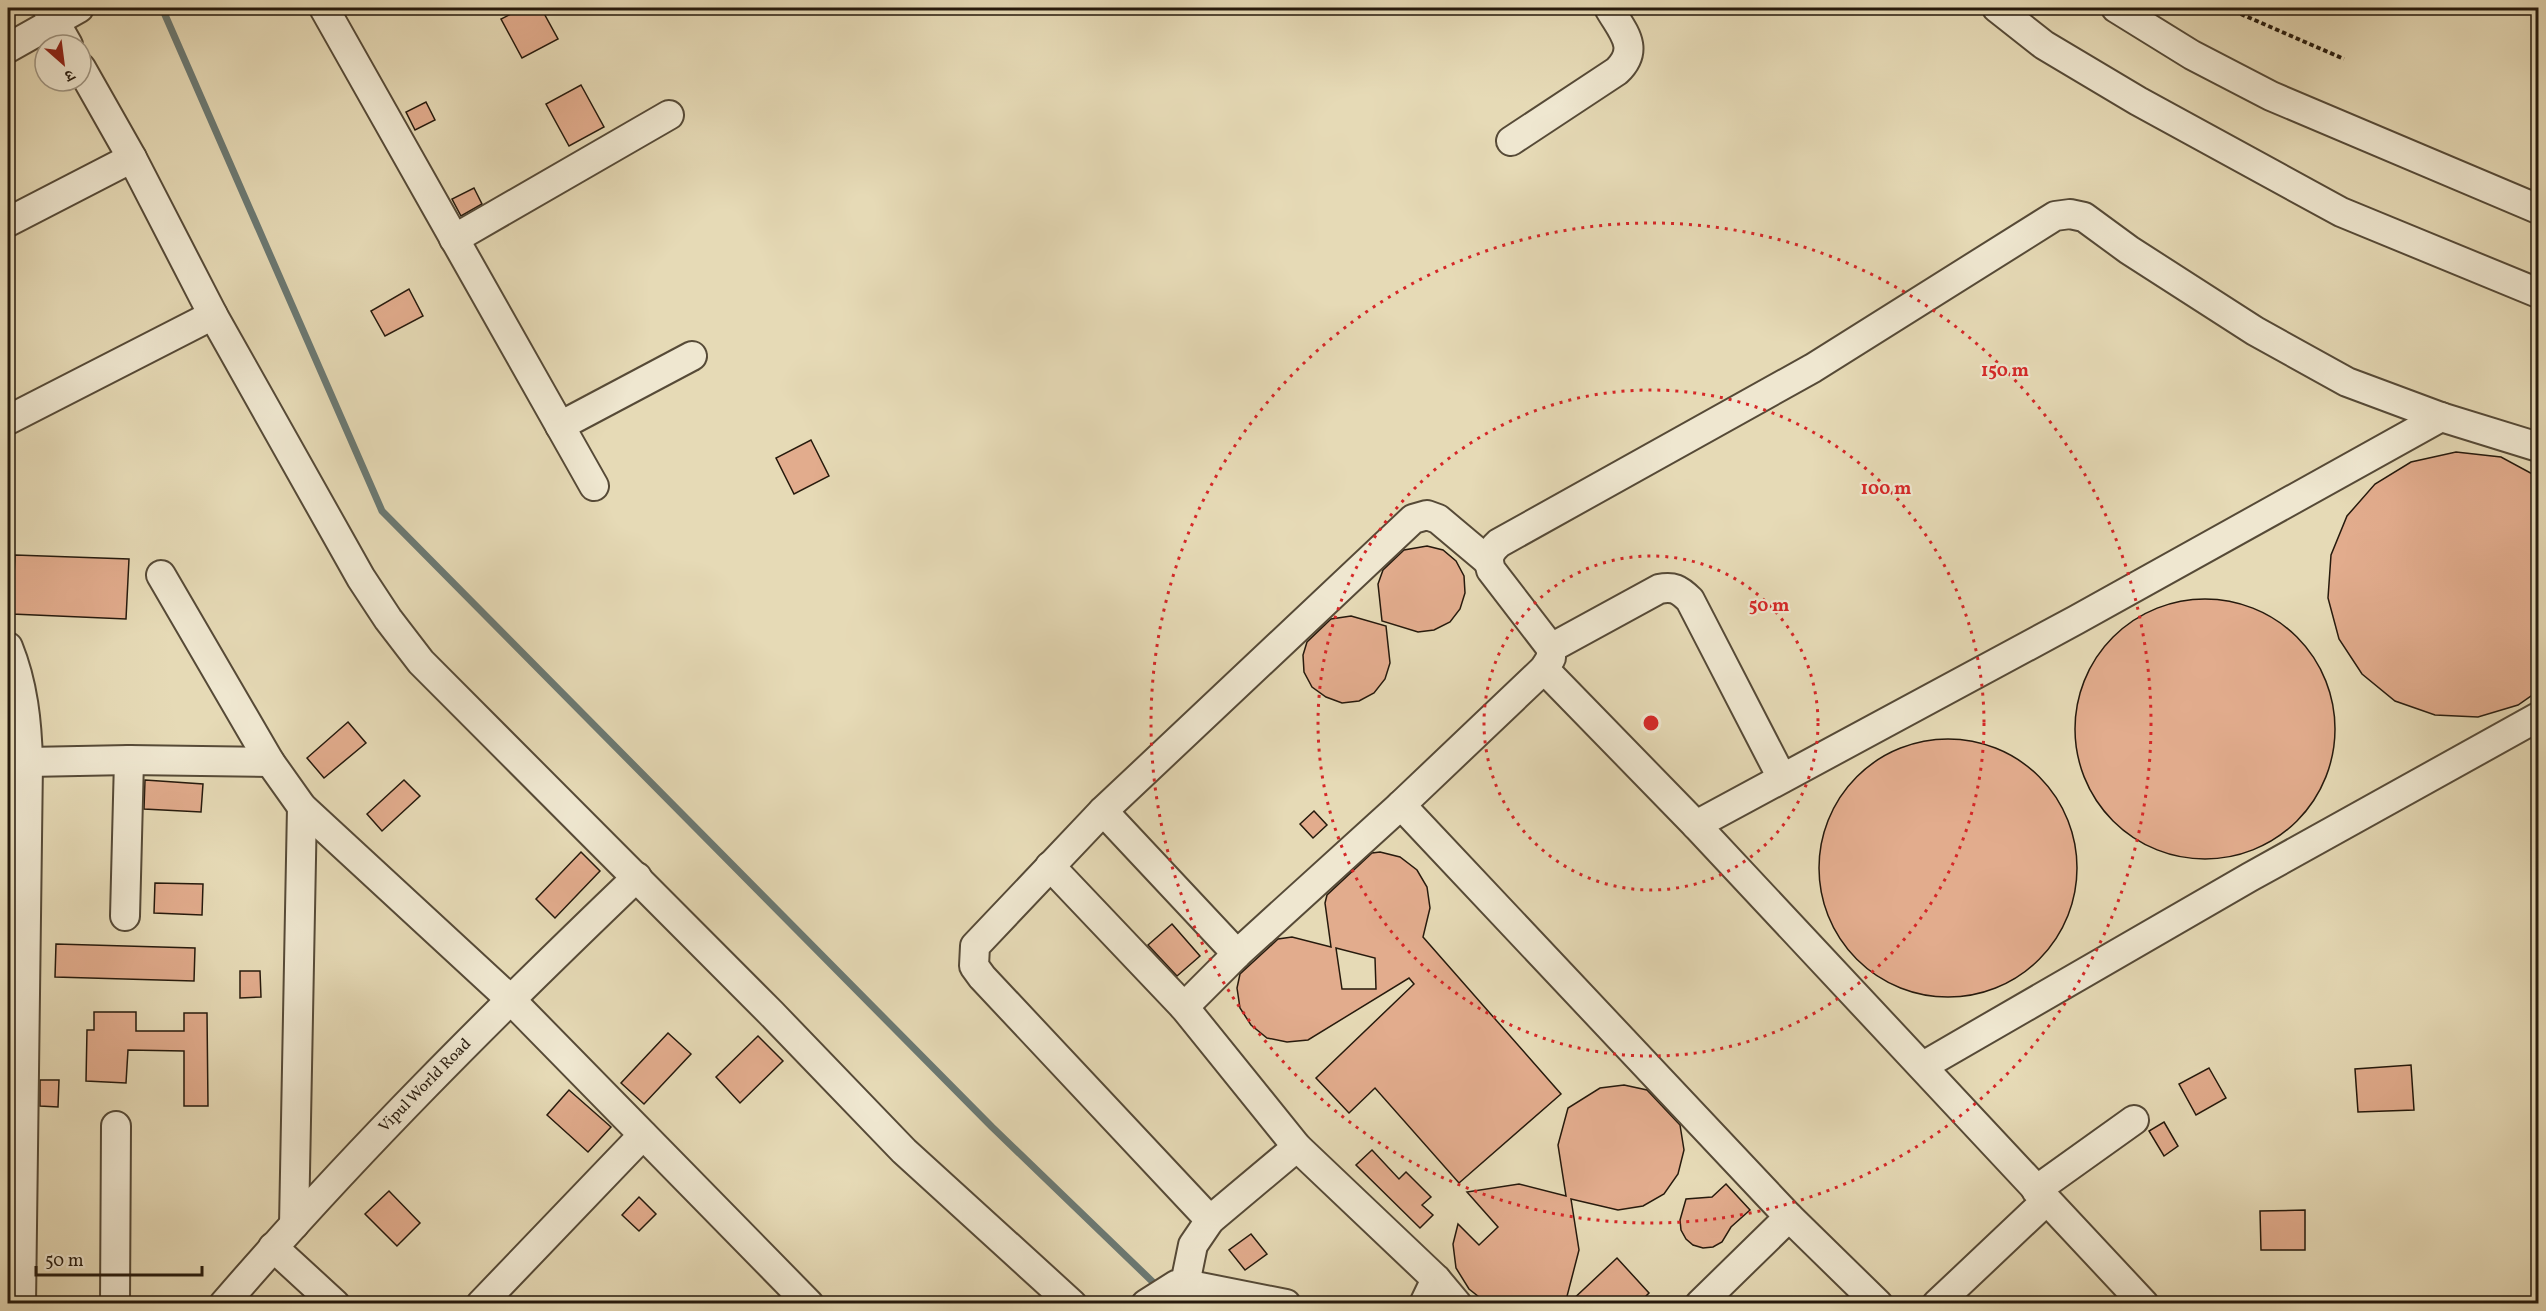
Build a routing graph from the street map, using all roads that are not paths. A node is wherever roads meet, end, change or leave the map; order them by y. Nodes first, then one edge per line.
1 (324, 8) edge
2 (1609, 8) edge
3 (1997, 8) edge
4 (2116, 8) edge
5 (60, 12) edge
6 (65, 33) edge
7 (8, 48) edge
8 (93, 89) edge
9 (669, 115) dead end
10 (1512, 141) dead end
11 (132, 158) junction
12 (2538, 209) edge
13 (8, 222) edge
14 (454, 239) junction
15 (2538, 293) edge
16 (213, 315) junction
17 (692, 356) dead end
18 (2441, 417) junction
19 (8, 420) edge
20 (560, 426) junction
21 (2538, 447) edge
22 (594, 486) dead end
23 (1488, 561) junction
24 (161, 575) dead end
25 (8, 647) edge
26 (1547, 659) junction
27 (13, 681) edge
28 (2538, 717) edge
29 (129, 760) junction
30 (28, 762) junction
31 (270, 762) junction
32 (1782, 778) junction
33 (1401, 806) junction
34 (302, 807) junction
35 (1103, 811) junction
36 (1696, 825) junction
37 (1050, 866) junction
38 (636, 877) junction
39 (125, 916) dead end
40 (1237, 954) junction
41 (510, 999) junction
42 (1184, 1007) junction
43 (1923, 1066) junction
44 (2134, 1120) dead end
45 (116, 1126) dead end
46 (643, 1135) junction
47 (1297, 1147) junction
48 (2041, 1195) junction
49 (1789, 1217) junction
50 (1210, 1220) junction
51 (294, 1225) junction
52 (273, 1247) junction
53 (1430, 1291) edge
54 (1163, 1294) edge
55 (21, 1304) edge
56 (115, 1304) edge
57 (224, 1304) edge
58 (336, 1304) edge
59 (481, 1304) edge
60 (809, 1304) edge
61 (1072, 1304) edge
62 (1287, 1304) edge
63 (1458, 1304) edge
64 (1700, 1304) edge
65 (1878, 1304) edge
66 (1937, 1304) edge
67 (2144, 1304) edge

1 - 14 street
2 - 10 street
3 - 15 street
4 - 12 street
5 - 6 street
5 - 7 street
8 - 11 street
9 - 14 street
11 - 13 street
11 - 16 street
14 - 20 street
16 - 19 street
16 - 38 street
17 - 20 street
18 - 21 street
18 - 23 street
18 - 32 street
20 - 22 street
23 - 26 street
23 - 35 street
24 - 31 street
25 - 27 street
26 - 32 street
26 - 33 street
26 - 36 street
27 - 30 street
28 - 43 street
29 - 30 street
29 - 31 street
29 - 39 street
30 - 55 street
31 - 34 street
32 - 36 street
33 - 40 street
33 - 49 street
34 - 41 street
34 - 51 street
35 - 37 street
35 - 40 street
36 - 43 street
37 - 42 street
37 - 50 street
38 - 41 street, Vipul World Road
38 - 61 street
40 - 42 street
41 - 46 street
41 - 51 street, Vipul World Road
42 - 47 street
43 - 48 street
44 - 48 street
45 - 56 street
46 - 59 street
46 - 60 street
47 - 50 street
47 - 53 street
48 - 66 street
48 - 67 street
49 - 64 street
49 - 65 street
50 - 54 street
51 - 52 street, Vipul World Road
52 - 57 street, Vipul World Road
52 - 58 street
53 - 63 street
54 - 62 street

